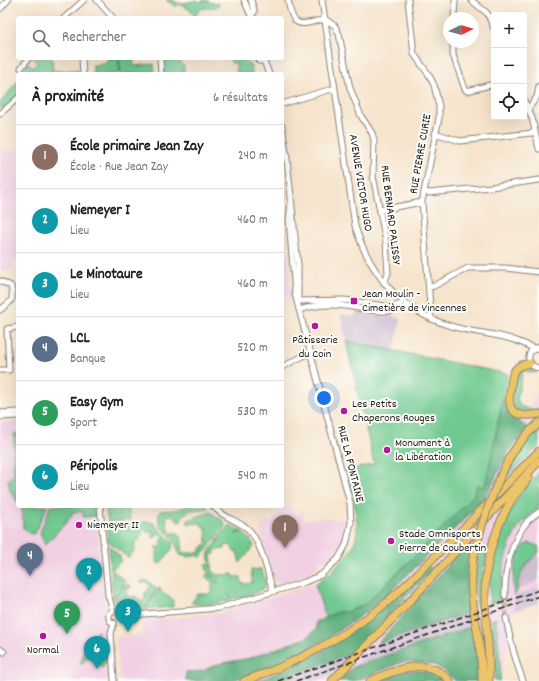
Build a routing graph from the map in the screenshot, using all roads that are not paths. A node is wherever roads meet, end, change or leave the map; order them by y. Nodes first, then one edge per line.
1 (8, 0) edge
2 (84, 0) edge
3 (96, 0) edge
4 (244, 0) edge
5 (251, 0) edge
6 (288, 0) edge
7 (322, 0) edge
8 (408, 0) edge
9 (455, 0) edge
10 (471, 0) edge
11 (0, 9) edge
12 (454, 12) edge
13 (66, 16) edge
14 (111, 16) edge
15 (251, 16) edge
16 (252, 16) edge
17 (325, 19) junction
18 (491, 22) edge
19 (453, 48) edge
20 (27, 60) edge
21 (82, 60) edge
22 (160, 60) edge
23 (265, 60) edge
24 (21, 68) dead end
25 (83, 72) edge
26 (161, 72) edge
27 (268, 72) edge
28 (491, 85) edge
29 (539, 86) edge
30 (335, 88) junction
31 (16, 100) edge
32 (284, 103) edge
33 (528, 109) joint
34 (0, 114) edge
35 (536, 130) edge
36 (435, 133) junction
37 (284, 139) edge
38 (539, 149) edge
39 (539, 180) edge
40 (424, 192) junction
41 (422, 202) junction
42 (380, 210) junction
43 (539, 272) edge
44 (0, 281) edge
45 (384, 283) junction
46 (429, 287) junction
47 (298, 301) junction
48 (403, 301) junction
49 (409, 306) junction
50 (0, 310) edge
51 (299, 310) junction
52 (432, 319) junction
53 (16, 327) edge
54 (521, 343) junction
55 (536, 348) edge
56 (311, 352) junction
57 (529, 354) junction
58 (530, 363) junction
59 (284, 366) edge
60 (539, 368) edge
61 (0, 370) edge
62 (16, 412) edge
63 (0, 413) edge
64 (539, 414) edge
65 (16, 416) edge
66 (0, 417) edge
67 (539, 423) edge
68 (539, 451) edge
69 (539, 461) edge
70 (539, 467) edge
71 (100, 508) edge
72 (215, 508) edge
73 (539, 512) edge
74 (273, 592) junction
75 (505, 596) tunnel mouth
76 (113, 611) junction
77 (120, 616) junction
78 (506, 618) tunnel mouth
79 (114, 623) junction
80 (114, 681) edge
81 (244, 681) edge
82 (332, 681) edge
83 (370, 681) edge
84 (450, 681) edge
85 (482, 681) edge
86 (489, 681) edge
87 (523, 681) edge

1 - 11 street
2 - 13 street
3 - 14 street
4 - 15 street
5 - 16 street
6 - 17 street
7 - 17 street, AVENUE VICTOR HUGO
8 - 36 street, RUE PIERRE CURIE
9 - 12 street
10 - 18 street
17 - 30 street, AVENUE VICTOR HUGO
17 - 42 street, RUE BERNARD PALISSY
19 - 28 street
20 - 24 street
21 - 25 street
22 - 26 street
23 - 27 street
29 - 33 street
30 - 32 street
30 - 45 street, AVENUE VICTOR HUGO
31 - 34 street
33 - 35 street
35 - 36 street
35 - 38 street
36 - 40 street, RUE PIERRE CURIE
37 - 47 street, RUE LA FONTAINE
39 - 40 street
40 - 41 street, RUE PIERRE CURIE
41 - 42 street
41 - 46 street, RUE PIERRE CURIE
42 - 45 street, RUE BERNARD PALISSY
43 - 46 street
44 - 50 street
45 - 48 street, AVENUE VICTOR HUGO
46 - 52 street, RUE PIERRE CURIE
47 - 48 street
47 - 51 street, RUE LA FONTAINE
48 - 49 street, AVENUE VICTOR HUGO
49 - 51 street
49 - 52 street, AVENUE VICTOR HUGO
51 - 56 street, RUE LA FONTAINE
52 - 54 street, AVENUE VICTOR HUGO
53 - 61 street
54 - 55 street, AVENUE VICTOR HUGO
54 - 57 street
55 - 57 street
56 - 59 street
56 - 74 street, RUE LA FONTAINE
57 - 58 street
58 - 60 street
58 - 64 highway
62 - 63 street
65 - 66 street
67 - 85 highway, bridge
68 - 81 highway
69 - 82 highway
70 - 86 highway
71 - 76 street
72 - 74 street
73 - 75 street
74 - 77 street, RUE LA FONTAINE
76 - 77 street
76 - 79 street
77 - 79 street
78 - 87 street
79 - 80 street
83 - 84 highway

